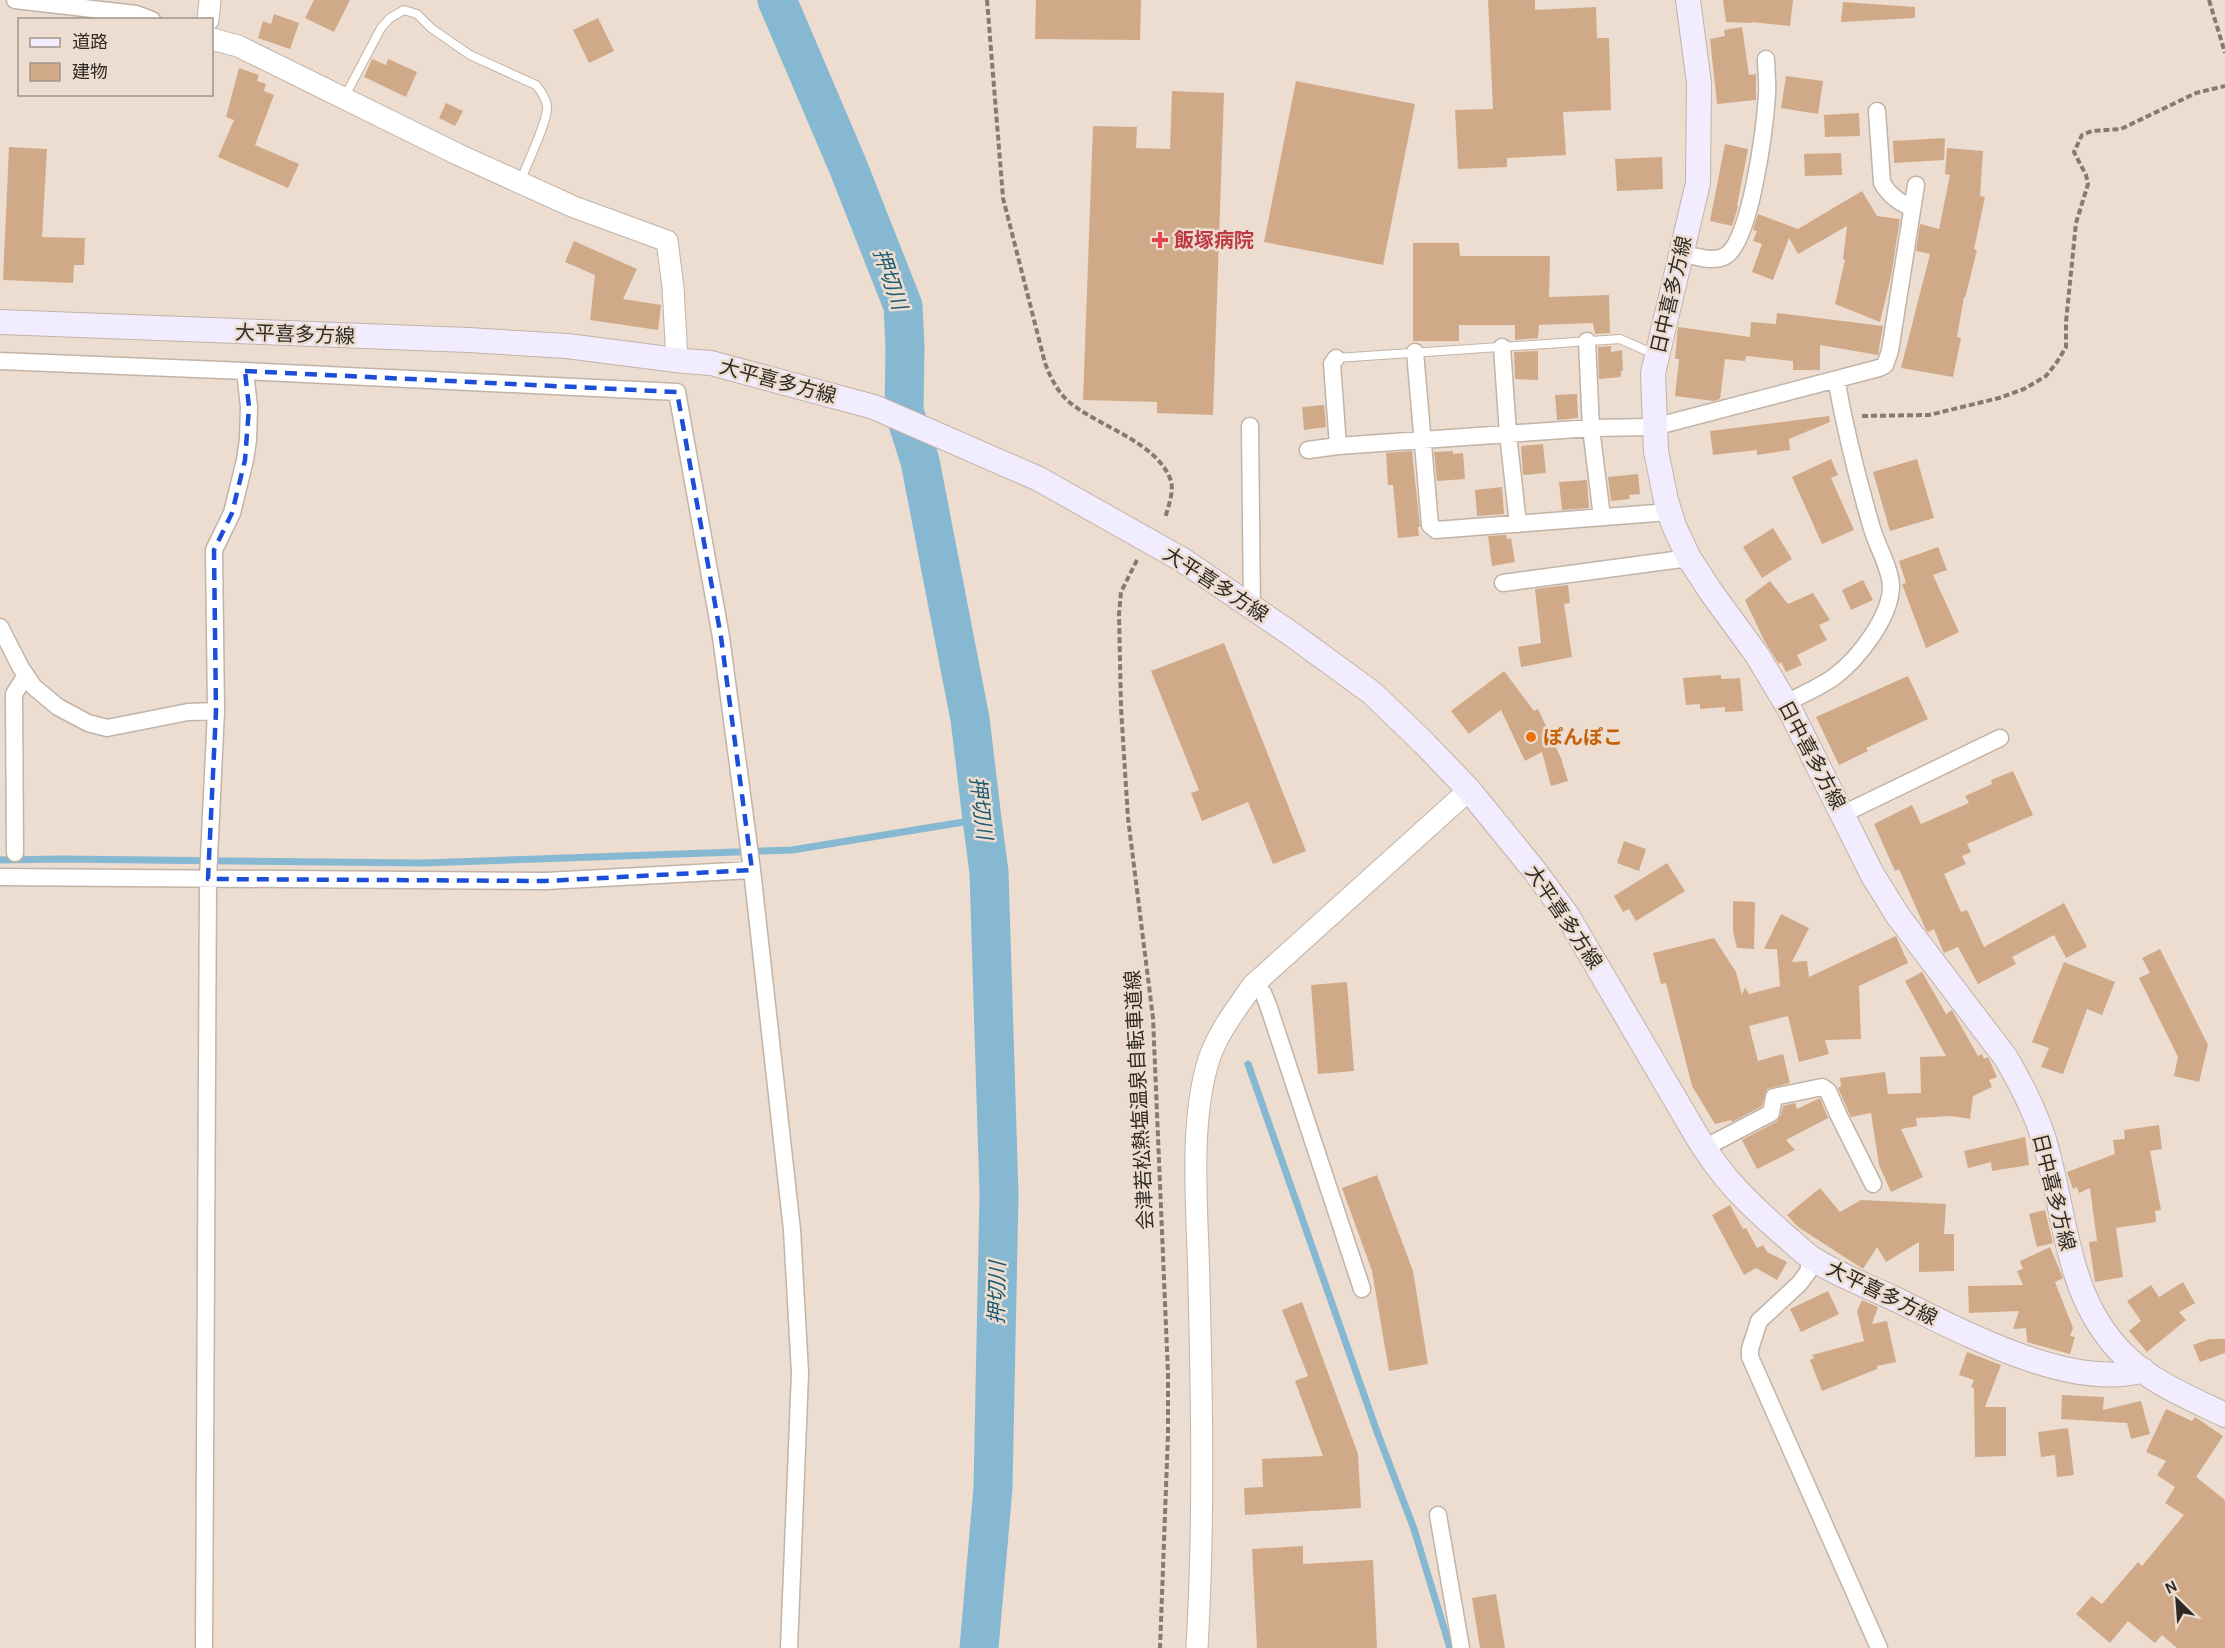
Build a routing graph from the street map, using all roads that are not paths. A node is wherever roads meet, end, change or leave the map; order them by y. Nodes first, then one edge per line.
1 (15, 0) edge
2 (210, 0) edge
3 (1688, 0) edge
4 (147, 18) edge
5 (208, 18) edge
6 (213, 39) edge
7 (1766, 59) dead end
8 (344, 98) junction
9 (1876, 111) dead end
10 (520, 182) junction
11 (1916, 185) dead end
12 (1912, 208) junction
13 (1681, 254) junction
14 (0, 321) edge
15 (1587, 341) junction
16 (1502, 347) junction
17 (1415, 352) junction
18 (1657, 355) junction
19 (1336, 358) joint
20 (677, 360) junction
21 (0, 361) edge
22 (245, 370) junction
23 (1836, 379) junction
24 (1250, 426) dead end
25 (1654, 427) junction
26 (1591, 428) junction
27 (1508, 434) junction
28 (1423, 440) junction
29 (1338, 446) junction
30 (1308, 450) dead end
31 (1670, 512) junction
32 (1602, 517) junction
33 (1518, 524) junction
34 (1689, 558) junction
35 (1503, 583) dead end
36 (1252, 607) junction
37 (0, 627) edge
38 (26, 675) junction
39 (1786, 703) junction
40 (216, 711) junction
41 (2000, 738) dead end
42 (1469, 790) junction
43 (1843, 814) junction
44 (15, 853) dead end
45 (752, 870) junction
46 (0, 878) edge
47 (208, 879) junction
48 (1253, 985) junction
49 (1704, 1148) junction
50 (1873, 1184) dead end
51 (1811, 1258) junction
52 (1362, 1289) dead end
53 (2143, 1370) junction
54 (2225, 1415) edge
55 (1438, 1515) dead end
56 (204, 1648) edge
57 (789, 1648) edge
58 (1197, 1648) edge
59 (1461, 1648) edge
60 (1879, 1648) edge

1 - 4 street
2 - 5 street
3 - 13 main road, 日中喜多方線
6 - 8 street
7 - 13 street
8 - 10 street
8 - 10 lane
9 - 12 street
10 - 20 street
11 - 12 street
12 - 23 street
13 - 18 main road, 日中喜多方線
14 - 20 main road, 大平喜多方線
15 - 16 lane
15 - 18 lane
15 - 26 street
16 - 17 lane
16 - 27 street
17 - 19 lane
17 - 28 street
18 - 25 main road, 日中喜多方線
19 - 29 street
20 - 36 main road, 大平喜多方線
21 - 22 street
22 - 40 street
22 - 45 street
23 - 25 street
23 - 39 street
24 - 36 street
25 - 26 street
25 - 31 main road, 日中喜多方線
26 - 27 street
26 - 32 street
27 - 28 street
27 - 33 street
28 - 29 street
28 - 33 street
29 - 30 street
31 - 32 street
31 - 34 main road, 日中喜多方線
32 - 33 street
34 - 35 street
34 - 39 main road, 日中喜多方線
36 - 42 main road, 大平喜多方線
37 - 38 street
38 - 40 street
38 - 44 street
39 - 43 main road, 日中喜多方線
40 - 47 street
41 - 43 street
42 - 48 street
42 - 49 main road, 大平喜多方線
43 - 53 main road, 日中喜多方線
45 - 47 street
45 - 57 street
46 - 47 street
47 - 56 street
48 - 52 street
48 - 58 street
49 - 50 street
49 - 51 main road, 大平喜多方線
51 - 53 main road, 大平喜多方線
51 - 60 street
53 - 54 main road, 日中喜多方線
55 - 59 street

